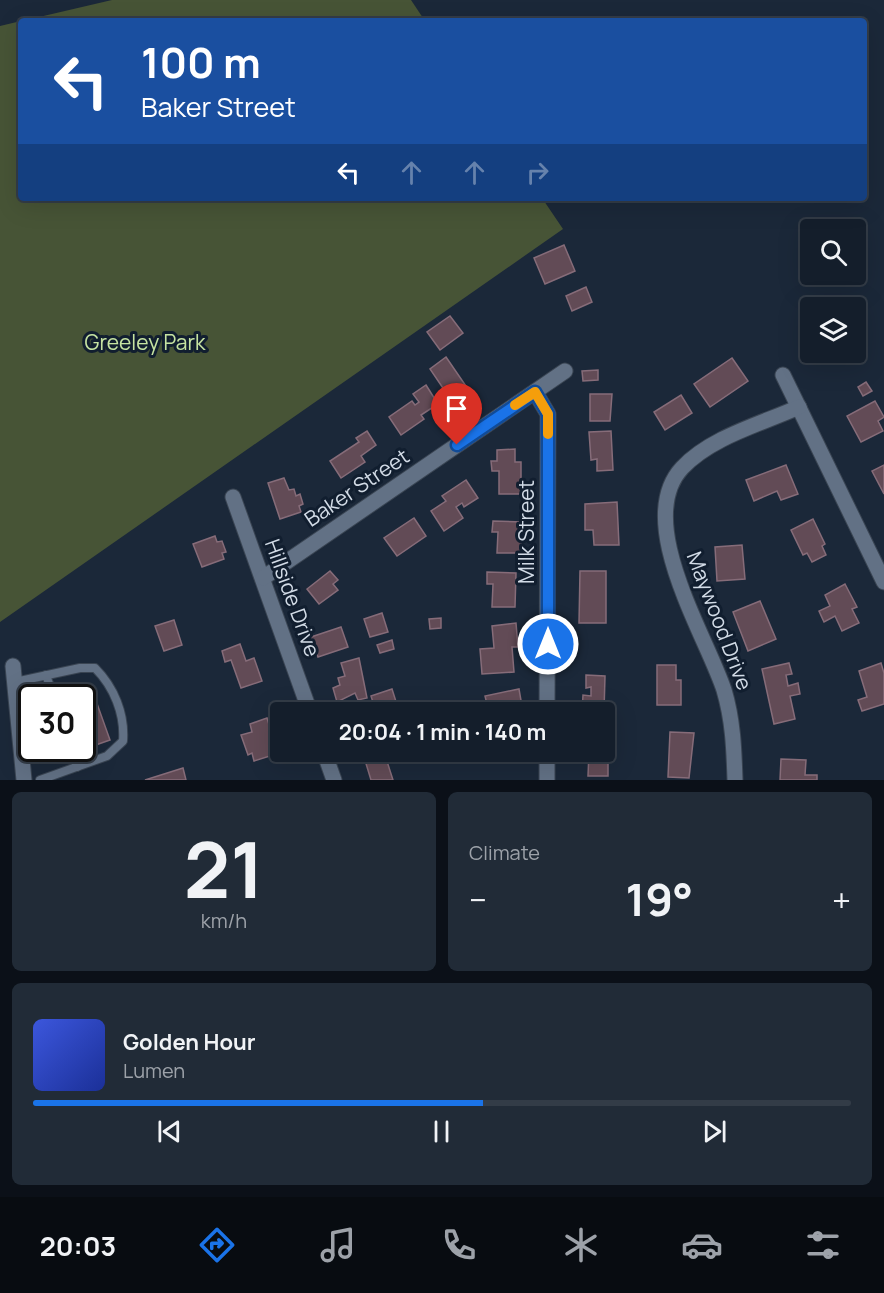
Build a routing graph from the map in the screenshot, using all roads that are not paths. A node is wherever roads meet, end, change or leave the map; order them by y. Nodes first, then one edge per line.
1 (565, 371) dead end
2 (783, 375) dead end
3 (535, 392) junction
4 (799, 407) junction
5 (234, 497) dead end
6 (262, 578) junction
7 (884, 582) edge
8 (13, 666) dead end
9 (46, 675) junction
10 (15, 682) junction
11 (49, 684) edge
12 (306, 702) edge
13 (547, 702) edge
14 (75, 762) edge
15 (328, 762) edge
16 (547, 762) edge
17 (77, 767) junction
18 (24, 780) edge
19 (40, 780) edge
20 (334, 780) edge
21 (547, 780) edge
22 (735, 780) edge

1 - 3 street, Baker Street
2 - 4 street
3 - 6 street, Baker Street
3 - 13 street, Milk Street
4 - 7 street
4 - 22 street, Maywood Drive
5 - 6 street, Hillside Drive
6 - 12 street, Hillside Drive
8 - 10 street
9 - 10 lane
9 - 11 lane
9 - 17 lane
10 - 18 street
14 - 17 lane
15 - 20 street
16 - 21 street
17 - 19 lane

